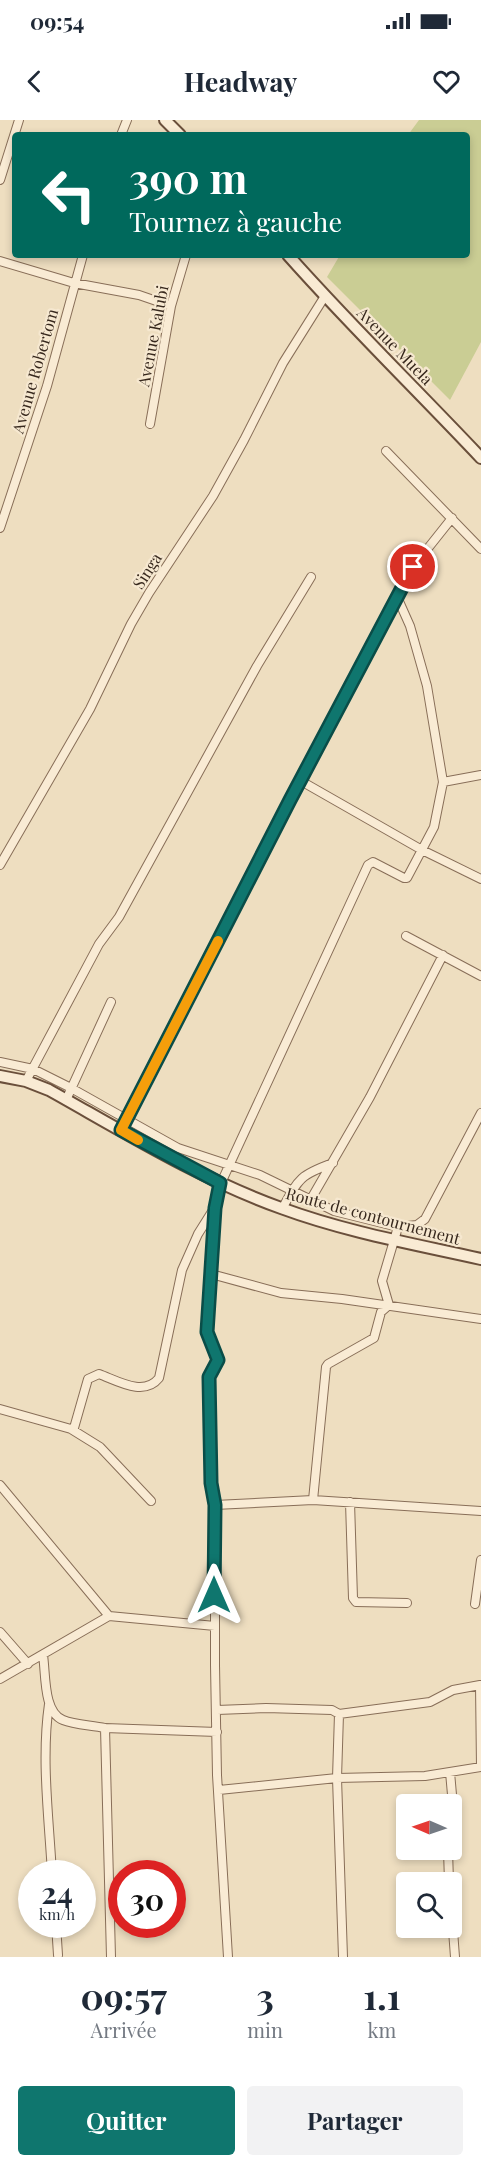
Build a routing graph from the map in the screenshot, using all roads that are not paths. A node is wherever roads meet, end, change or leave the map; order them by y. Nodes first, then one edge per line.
1 (165, 120) edge
2 (177, 132) edge
3 (12, 142) edge
4 (0, 180) edge
5 (82, 258) edge
6 (185, 258) edge
7 (291, 258) edge
8 (0, 261) edge
9 (74, 283) junction
10 (325, 296) junction
11 (171, 306) junction
12 (150, 424) dead end
13 (386, 451) dead end
14 (481, 458) edge
15 (452, 518) junction
16 (0, 528) edge
17 (480, 545) edge
18 (312, 577) dead end
19 (398, 599) junction
20 (481, 775) edge
21 (301, 782) junction
22 (443, 782) junction
23 (423, 850) junction
24 (0, 865) edge
25 (481, 879) edge
26 (406, 936) dead end
27 (443, 955) junction
28 (481, 976) edge
29 (111, 1002) dead end
30 (0, 1062) edge
31 (33, 1069) junction
32 (0, 1076) edge
33 (26, 1081) junction
34 (71, 1088) junction
35 (66, 1100) junction
36 (480, 1117) edge
37 (127, 1119) junction
38 (121, 1130) junction
39 (333, 1163) junction
40 (229, 1166) junction
41 (220, 1183) junction
42 (292, 1189) junction
43 (311, 1199) junction
44 (215, 1208) junction
45 (282, 1209) junction
46 (398, 1227) junction
47 (393, 1240) junction
48 (481, 1260) edge
49 (211, 1274) junction
50 (389, 1305) junction
51 (481, 1319) edge
52 (0, 1409) edge
53 (71, 1430) junction
54 (0, 1485) edge
55 (313, 1500) junction
56 (151, 1501) dead end
57 (350, 1502) junction
58 (215, 1505) junction
59 (481, 1511) edge
60 (481, 1562) edge
61 (407, 1603) dead end
62 (475, 1604) dead end
63 (109, 1616) junction
64 (215, 1626) junction
65 (0, 1632) edge
66 (43, 1655) junction
67 (28, 1664) junction
68 (0, 1679) edge
69 (49, 1704) junction
70 (217, 1710) junction
71 (339, 1714) junction
72 (105, 1728) junction
73 (217, 1732) junction
74 (481, 1767) edge
75 (450, 1772) junction
76 (337, 1778) junction
77 (219, 1790) junction
78 (452, 1794) edge
79 (51, 1860) edge
80 (57, 1938) edge
81 (454, 1938) edge
82 (58, 1955) dead end
83 (111, 1957) edge
84 (228, 1957) edge
85 (343, 1957) edge
86 (455, 1957) edge

1 - 2 street
3 - 4 street
5 - 9 street, Avenue Robertom
6 - 11 street, Avenue Kalubi
7 - 10 street, Avenue Muela
8 - 9 street
9 - 11 street
9 - 16 street, Avenue Robertom
10 - 14 street, Avenue Muela
10 - 24 street, Singa
11 - 12 street, Avenue Kalubi
13 - 15 street
15 - 17 street
15 - 19 street
18 - 31 street
19 - 21 street
19 - 22 street
20 - 22 street
21 - 23 street
21 - 37 street
22 - 23 street
23 - 25 street
23 - 40 street
26 - 27 street
27 - 28 street
27 - 39 street
29 - 34 street
30 - 31 street
31 - 33 street
31 - 34 street
32 - 33 street, Route de contournement
33 - 35 street, Route de contournement
34 - 35 street
34 - 37 street
35 - 38 street, Route de contournement
36 - 46 street
37 - 38 street
37 - 40 street
38 - 41 street, Route de contournement
39 - 42 street
39 - 43 street
40 - 41 street
40 - 42 street
41 - 44 street
41 - 45 street, Route de contournement
42 - 43 street
42 - 45 street
43 - 46 street
44 - 49 street
44 - 53 street
45 - 47 street, Route de contournement
46 - 47 street
47 - 48 street, Route de contournement
47 - 50 street
49 - 50 street
49 - 58 street
50 - 51 street
50 - 55 street
52 - 53 street
53 - 56 street
54 - 63 street
55 - 57 street
55 - 58 street
57 - 59 street
57 - 61 street
58 - 64 street
60 - 62 street
63 - 64 street
63 - 66 street
64 - 70 street
65 - 67 street
66 - 67 street
66 - 69 street
67 - 68 street
69 - 72 street
69 - 79 street
70 - 71 street
70 - 73 street
71 - 74 street
71 - 76 street
72 - 73 street
72 - 83 street
73 - 77 street
74 - 75 street
75 - 76 street
75 - 78 street
76 - 77 street
76 - 85 street
77 - 84 street
80 - 82 street
81 - 86 street

